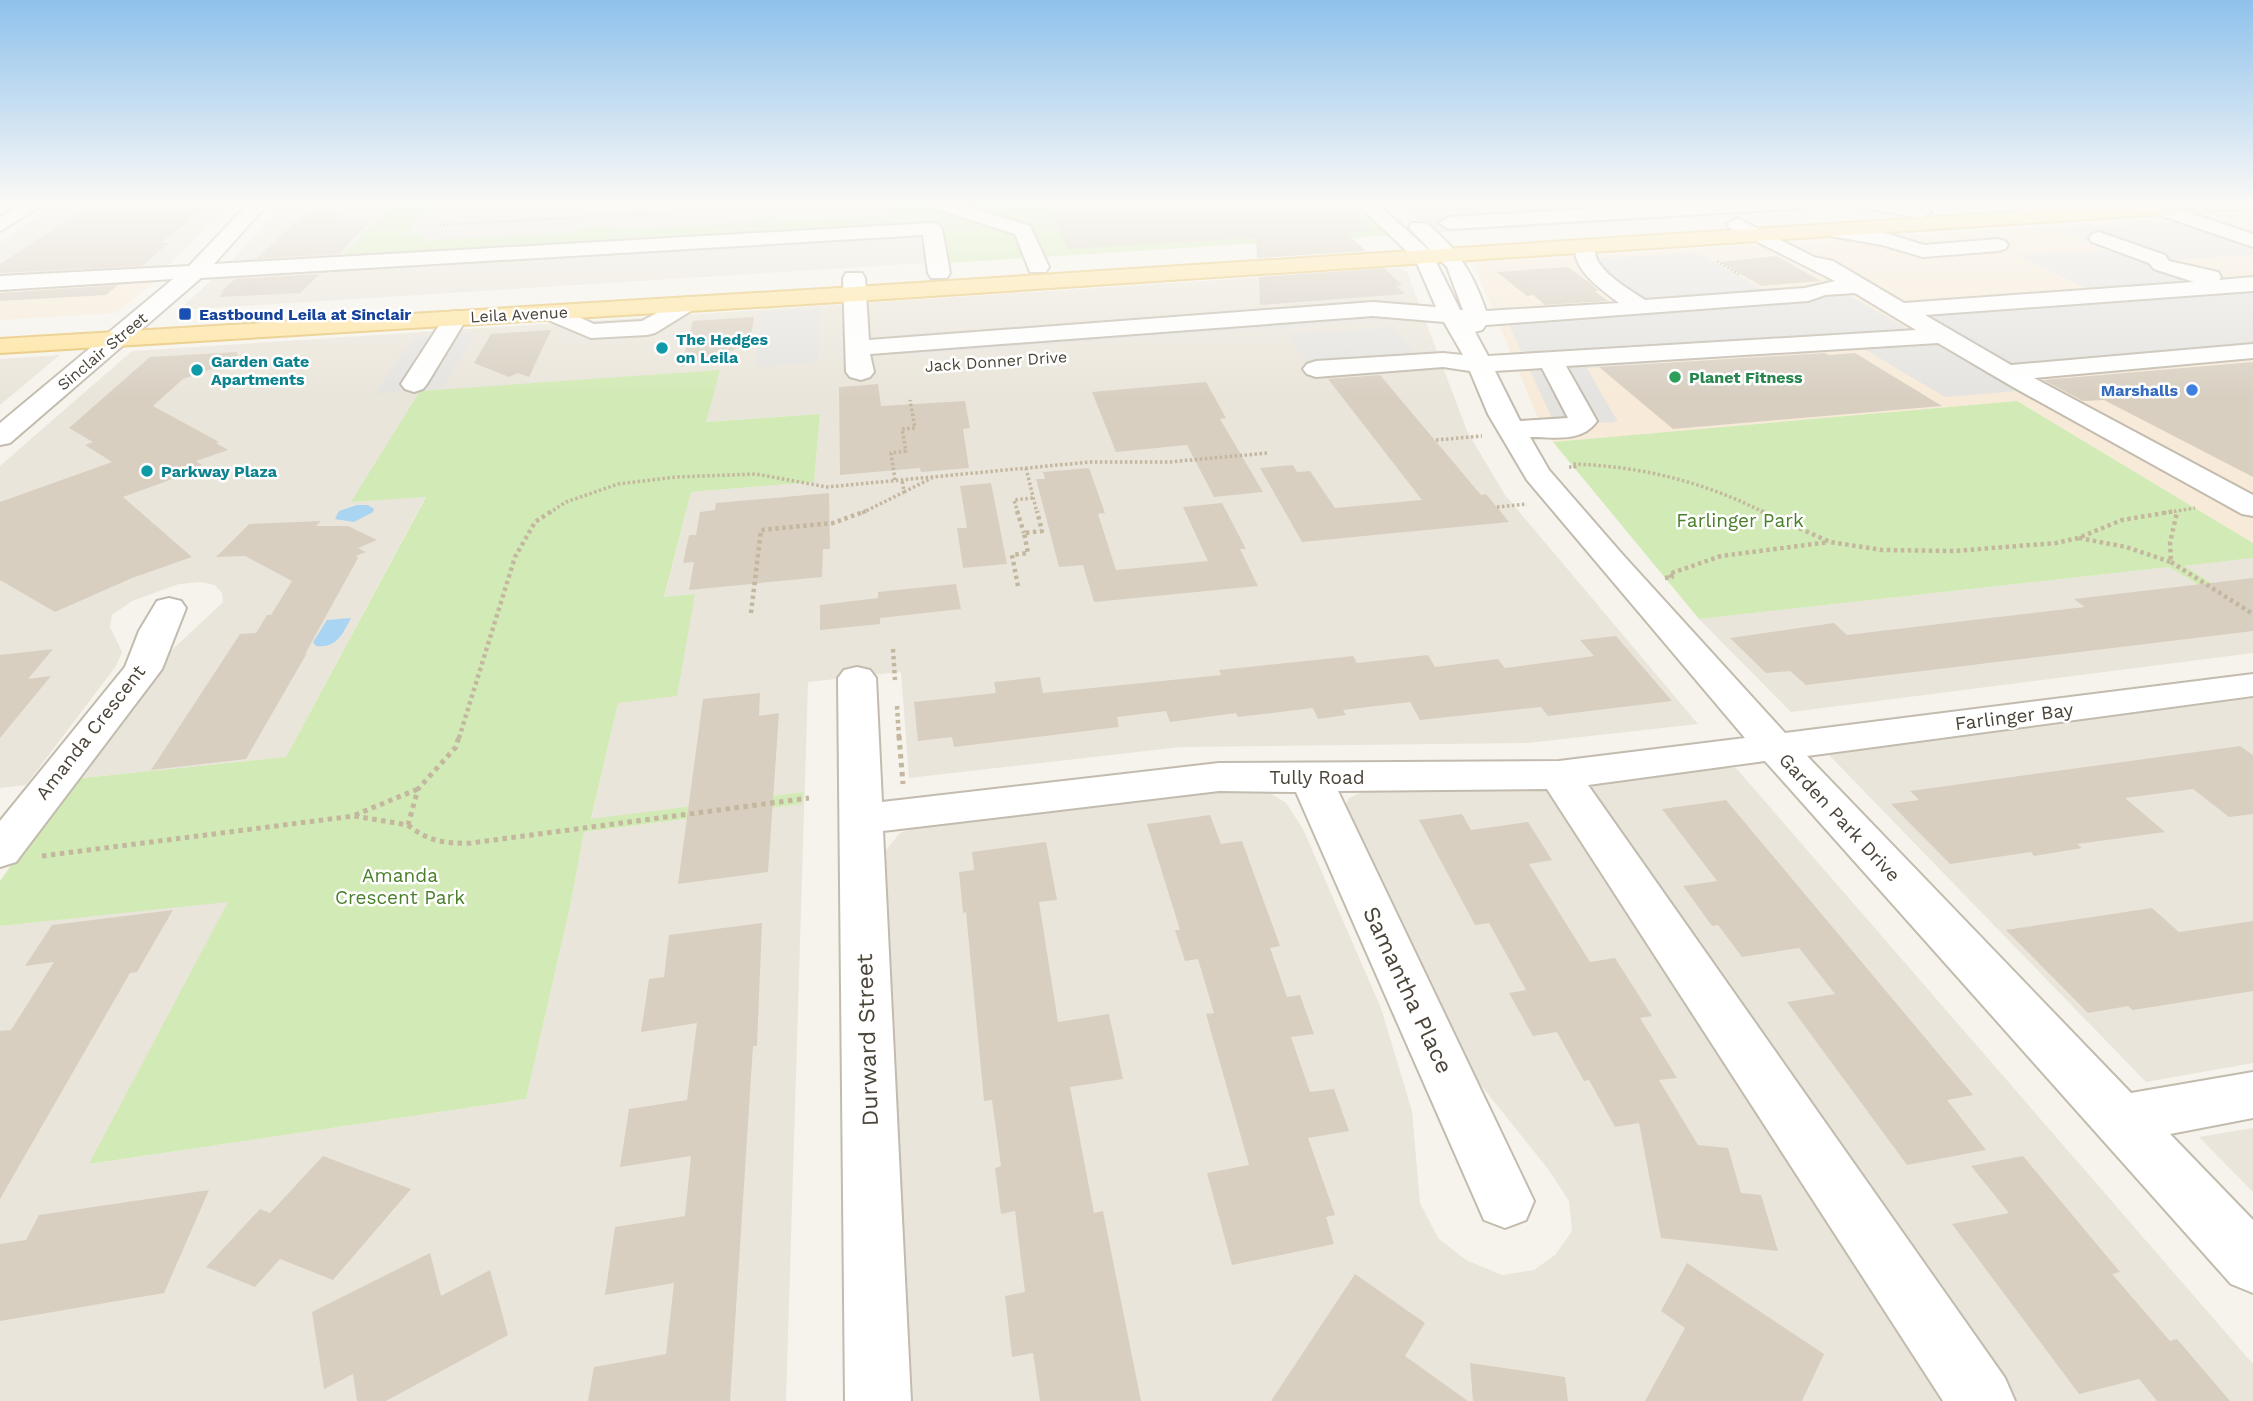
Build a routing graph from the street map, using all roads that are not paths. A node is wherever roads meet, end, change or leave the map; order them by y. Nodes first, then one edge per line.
1 (199, 267) edge
2 (274, 267) edge
3 (938, 267) edge
4 (1032, 267) edge
5 (1145, 267) edge
6 (1440, 267) edge
7 (1588, 267) edge
8 (1830, 267) edge
9 (2169, 267) edge
10 (1592, 269) joint
11 (195, 272) junction
12 (939, 273) junction
13 (2253, 273) edge
14 (1858, 275) junction
15 (0, 283) edge
16 (2253, 284) edge
17 (855, 286) junction
18 (686, 304) joint
19 (1641, 308) junction
20 (1902, 310) junction
21 (549, 312) joint
22 (455, 318) junction
23 (126, 331) junction
24 (0, 332) edge
25 (1469, 335) junction
26 (1945, 335) junction
27 (1227, 343) dead end
28 (0, 346) edge
29 (2253, 351) edge
30 (1550, 359) junction
31 (934, 366) dead end
32 (1316, 369) dead end
33 (2007, 373) junction
34 (414, 384) dead end
35 (0, 437) edge
36 (1520, 444) junction
37 (2253, 507) edge
38 (170, 608) dead end
39 (886, 680) road end
40 (2253, 685) edge
41 (1775, 747) junction
42 (1559, 775) junction
43 (1311, 778) junction
44 (14, 814) edge
45 (882, 816) junction
46 (0, 851) edge
47 (2253, 1095) edge
48 (2119, 1119) junction
49 (1505, 1201) dead end
50 (2253, 1263) edge
51 (878, 1401) edge
52 (1982, 1401) edge

1 - 11 street, Sinclair Street
2 - 11 street
3 - 12 street
4 - 12 main road, Leila Avenue
5 - 17 main road, Leila Avenue
6 - 25 street, Garden Park Drive
7 - 10 street
8 - 14 street
9 - 13 street
10 - 19 street
11 - 15 street
11 - 23 street, Sinclair Street
12 - 17 main road, Leila Avenue
14 - 19 street
14 - 20 street
16 - 20 street
17 - 18 main road, Leila Avenue
17 - 23 main road, Leila Avenue
17 - 25 street
18 - 21 street
19 - 25 street
20 - 26 street
21 - 22 main road, Leila Avenue
22 - 23 main road, Leila Avenue
22 - 34 street
23 - 24 main road, Leila Avenue
23 - 28 main road, Leila Avenue
23 - 35 street, Sinclair Street
25 - 30 street
25 - 32 street
25 - 36 street, Garden Park Drive
26 - 30 street
26 - 33 street
27 - 31 street, Jack Donner Drive
29 - 33 street
30 - 36 street
33 - 37 street
36 - 41 street, Garden Park Drive
38 - 44 street, Amanda Crescent
39 - 45 street, Durward Street
40 - 41 street, Farlinger Bay
41 - 42 street, Tully Road
41 - 48 street, Garden Park Drive
42 - 43 street, Tully Road
42 - 52 street
43 - 45 street, Tully Road
43 - 49 street, Samantha Place
44 - 46 street, Amanda Crescent
45 - 51 street, Durward Street
47 - 48 street
48 - 50 street, Garden Park Drive

